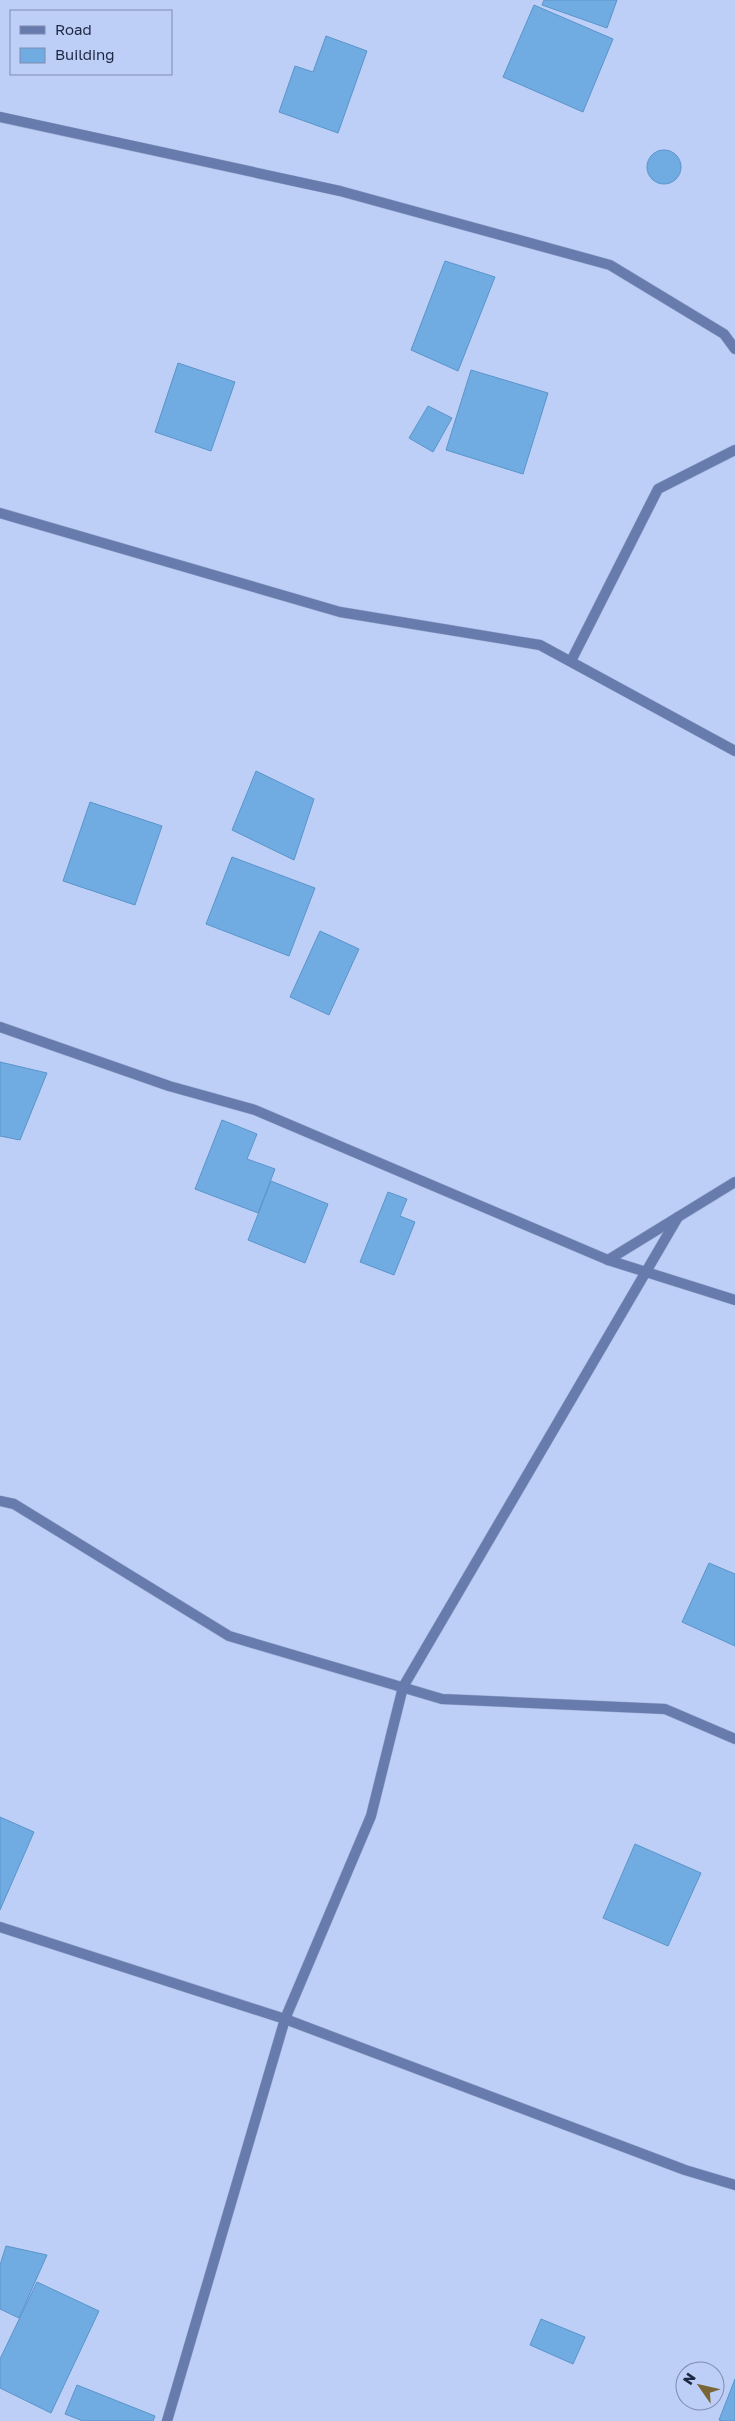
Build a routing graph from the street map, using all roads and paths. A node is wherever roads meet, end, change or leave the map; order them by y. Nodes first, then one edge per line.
1 (0, 117) edge
2 (735, 349) edge
3 (735, 450) edge
4 (0, 513) edge
5 (571, 662) junction
6 (735, 752) edge
7 (0, 1027) edge
8 (735, 1182) edge
9 (678, 1217) junction
10 (608, 1260) junction
11 (646, 1272) junction
12 (735, 1300) edge
13 (0, 1501) edge
14 (403, 1688) junction
15 (735, 1739) edge
16 (0, 1928) edge
17 (285, 2018) junction
18 (735, 2185) edge
19 (167, 2421) edge

1 - 2 street
3 - 5 street
4 - 5 street
5 - 6 street
7 - 10 street
8 - 9 street
9 - 10 street
9 - 11 street
10 - 11 street
11 - 12 street
11 - 14 street
13 - 14 street
14 - 15 street
14 - 17 street
16 - 17 street
17 - 18 street
17 - 19 street

